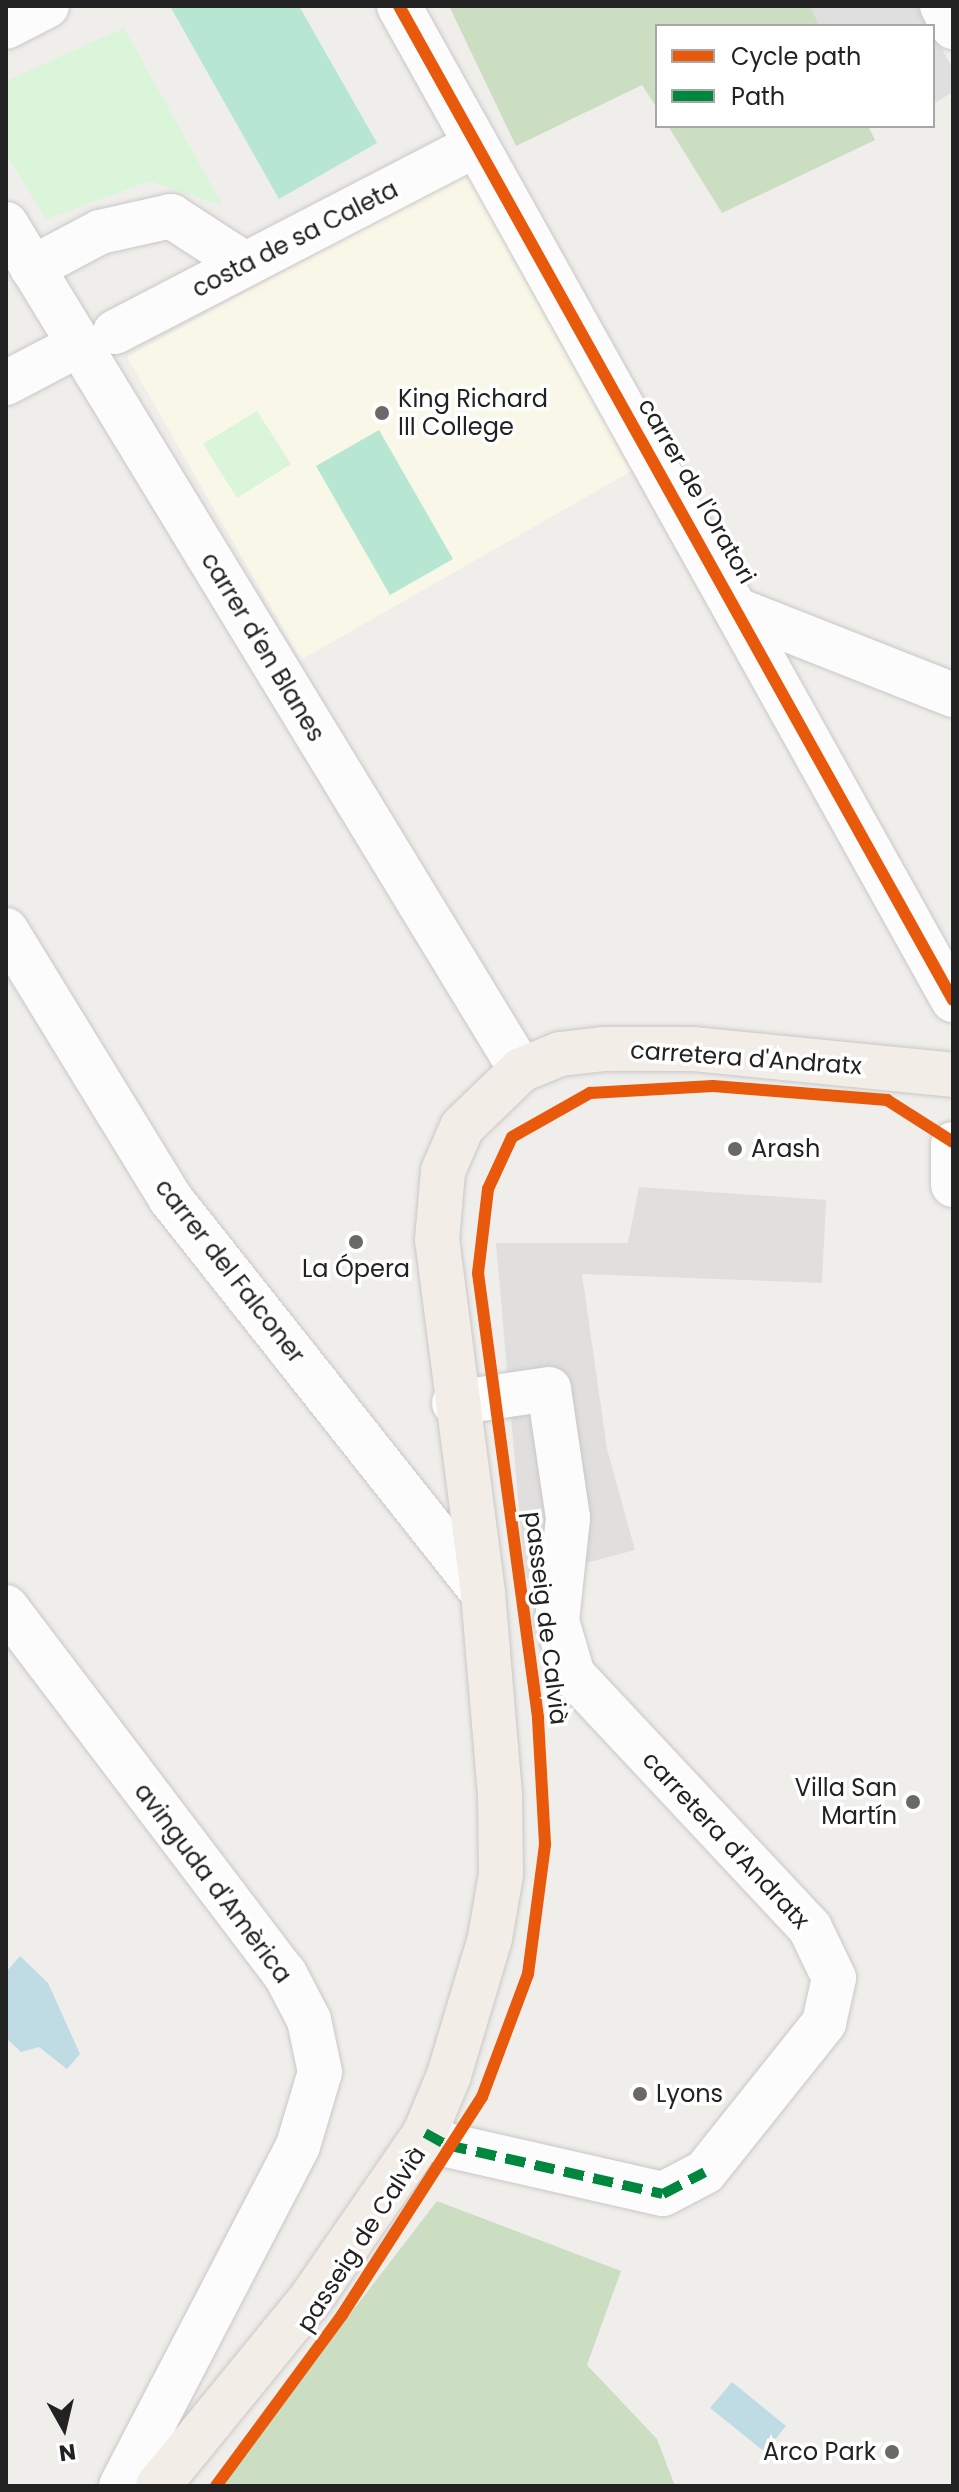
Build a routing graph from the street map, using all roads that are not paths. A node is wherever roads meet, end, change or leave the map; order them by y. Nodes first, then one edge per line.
1 (47, 6) edge
2 (399, 6) edge
3 (942, 6) edge
4 (6, 27) edge
5 (953, 27) edge
6 (475, 145) junction
7 (6, 224) edge
8 (245, 264) junction
9 (32, 268) junction
10 (115, 332) dead end
11 (65, 352) dead end
12 (6, 383) edge
13 (740, 611) junction
14 (953, 695) edge
15 (6, 930) edge
16 (953, 1000) edge
17 (521, 1070) junction
18 (953, 1075) edge
19 (953, 1144) edge
20 (953, 1185) edge
21 (454, 1403) junction
22 (483, 1593) junction
23 (6, 1607) edge
24 (425, 2133) junction
25 (121, 2486) edge
26 (158, 2486) edge

1 - 4 street
2 - 6 street, carrer de l'Oratori
3 - 5 street
6 - 8 street, costa de sa Caleta
6 - 13 street, carrer de l'Oratori
7 - 9 street, carrer d'en Blanes
8 - 9 street
8 - 10 street, costa de sa Caleta
9 - 17 street, carrer d'en Blanes
11 - 12 street
13 - 14 street
13 - 16 street, carrer de l'Oratori
15 - 22 street, carrer del Falconer
17 - 18 main road, carretera d'Andratx
17 - 21 main road, carretera d'Andratx
19 - 20 street
21 - 22 main road, carretera d'Andratx
21 - 24 street, carretera d'Andratx
22 - 24 main road, carretera d'Andratx
23 - 25 street, avinguda d'Amèrica
24 - 26 main road, carretera d'Andratx

